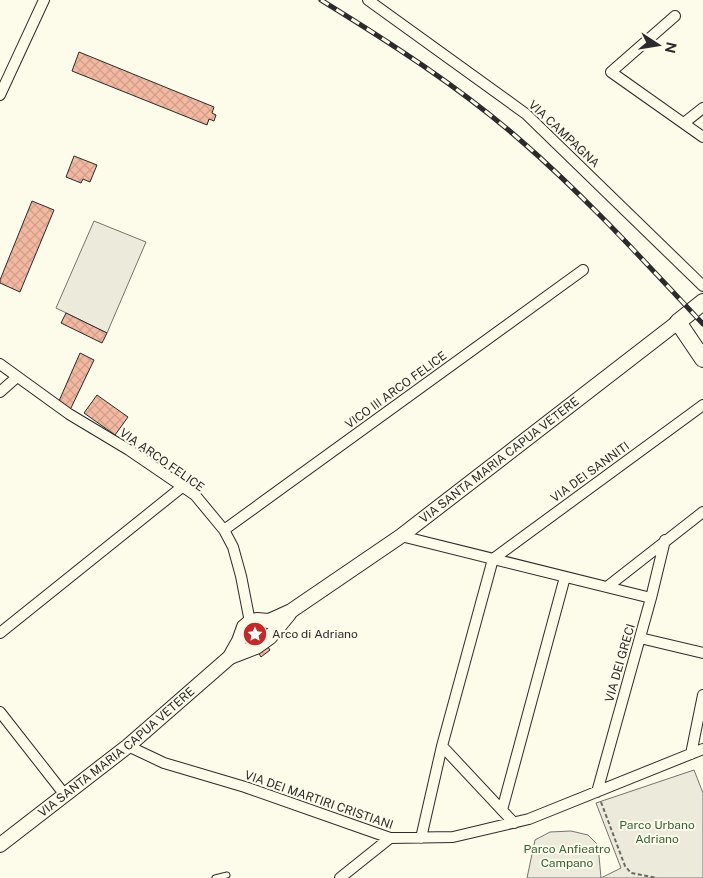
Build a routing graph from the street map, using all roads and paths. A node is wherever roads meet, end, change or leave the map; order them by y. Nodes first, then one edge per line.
1 (44, 0) edge
2 (368, 0) edge
3 (675, 16) dead end
4 (0, 95) edge
5 (703, 108) edge
6 (684, 123) junction
7 (703, 137) edge
8 (583, 270) dead end
9 (703, 286) edge
10 (703, 302) edge
11 (678, 322) junction
12 (703, 359) edge
13 (0, 364) edge
14 (17, 377) junction
15 (0, 392) edge
16 (703, 405) edge
17 (182, 487) junction
18 (703, 512) edge
19 (224, 530) junction
20 (400, 536) junction
21 (665, 540) junction
22 (492, 559) junction
23 (565, 577) junction
24 (607, 587) junction
25 (651, 598) junction
26 (291, 611) junction
27 (250, 622) junction
28 (0, 633) edge
29 (640, 638) junction
30 (703, 653) edge
31 (230, 657) junction
32 (703, 695) edge
33 (0, 712) edge
34 (128, 746) junction
35 (442, 746) junction
36 (703, 749) edge
37 (691, 754) junction
38 (597, 792) junction
39 (65, 795) junction
40 (502, 810) junction
41 (514, 823) junction
42 (390, 838) junction
43 (421, 838) junction
44 (0, 845) edge
45 (227, 875) dead end
46 (215, 878) edge
47 (340, 878) edge
48 (657, 878) edge

1 - 4 street
2 - 9 street, VIA CAMPAGNA
3 - 6 street
5 - 6 street
6 - 7 street
8 - 19 street, VICO III ARCO FELICE
10 - 11 main road, VIA SANTA MARIA CAPUA VETERE
11 - 12 main road
11 - 20 main road, VIA SANTA MARIA CAPUA VETERE
13 - 14 street, VIA ARCO FELICE
14 - 15 street
14 - 17 street, VIA ARCO FELICE
16 - 22 street, VIA DEI SANNITI
17 - 19 street, VIA ARCO FELICE
17 - 28 street
18 - 21 street
19 - 27 street, VIA ARCO FELICE
20 - 22 street
20 - 26 main road, VIA SANTA MARIA CAPUA VETERE
21 - 24 street
21 - 25 street, VIA DEI GRECI
22 - 23 street
22 - 35 street
23 - 24 street
23 - 40 street
24 - 25 street
25 - 29 street, VIA DEI GRECI
26 - 27 main road
26 - 31 main road
27 - 31 main road
29 - 30 street
29 - 38 street, VIA DEI GRECI
31 - 34 main road, VIA SANTA MARIA CAPUA VETERE
32 - 37 street
33 - 39 street
34 - 39 main road, VIA SANTA MARIA CAPUA VETERE
34 - 42 street, VIA DEI MARTIRI CRISTIANI
35 - 40 street
35 - 43 street
36 - 37 street, VIA DEI MARTIRI CRISTIANI
37 - 38 street, VIA DEI MARTIRI CRISTIANI
38 - 41 street, VIA DEI MARTIRI CRISTIANI
38 - 48 path
39 - 44 main road, VIA SANTA MARIA CAPUA VETERE
40 - 41 street
41 - 43 street, VIA DEI MARTIRI CRISTIANI
42 - 43 street, VIA DEI MARTIRI CRISTIANI
42 - 47 street
45 - 46 lane

